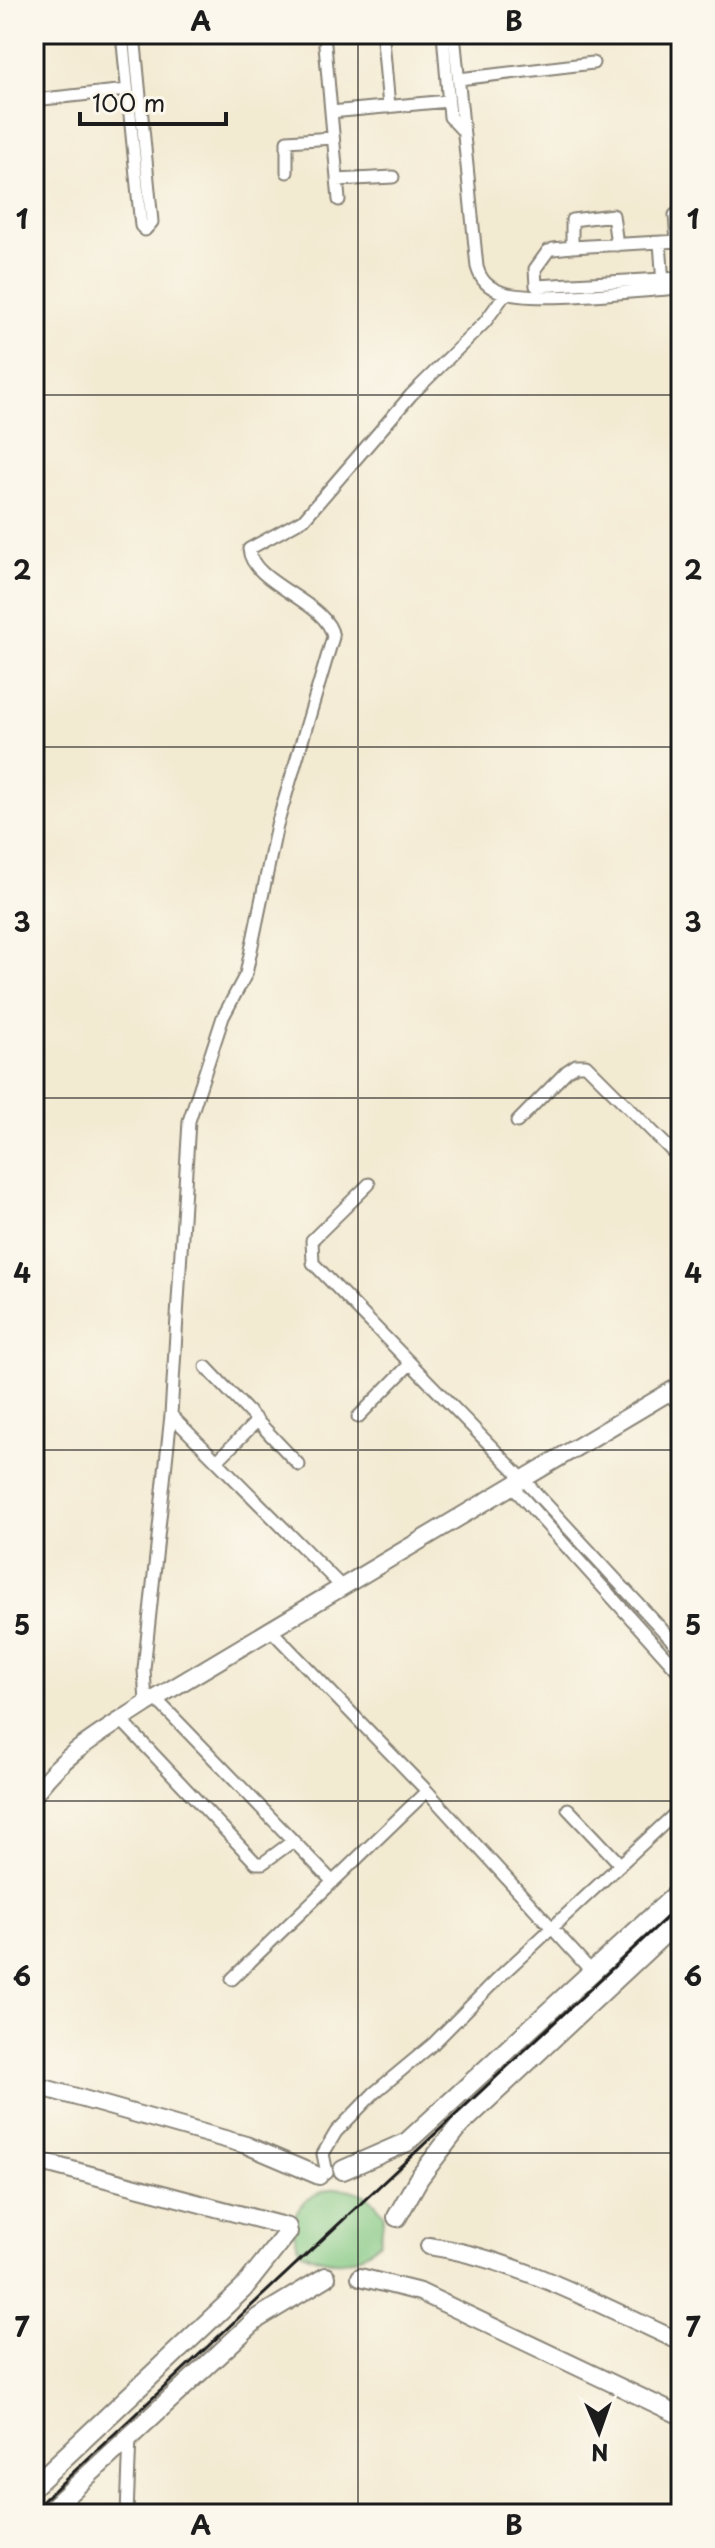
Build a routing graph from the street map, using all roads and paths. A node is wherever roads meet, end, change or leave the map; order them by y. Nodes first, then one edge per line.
1 (122, 34) edge
2 (134, 34) edge
3 (443, 34) edge
4 (454, 34) edge
5 (383, 40) dead end
6 (325, 45) dead end
7 (593, 63) dead end
8 (459, 79) junction
9 (127, 90) junction
10 (34, 100) edge
11 (448, 101) junction
12 (389, 107) junction
13 (331, 112) junction
14 (463, 131) junction
15 (333, 138) junction
16 (287, 172) dead end
17 (393, 177) dead end
18 (337, 180) junction
19 (339, 200) dead end
20 (681, 211) edge
21 (679, 241) edge
22 (660, 242) junction
23 (617, 245) junction
24 (572, 247) junction
25 (681, 278) edge
26 (663, 284) junction
27 (681, 288) edge
28 (536, 291) junction
29 (505, 294) junction
30 (517, 1122) dead end
31 (681, 1160) edge
32 (369, 1184) dead end
33 (410, 1364) junction
34 (206, 1367) dead end
35 (674, 1389) edge
36 (681, 1407) edge
37 (171, 1415) junction
38 (358, 1417) dead end
39 (257, 1421) junction
40 (217, 1461) junction
41 (299, 1465) dead end
42 (517, 1482) junction
43 (341, 1586) junction
44 (269, 1628) junction
45 (681, 1650) edge
46 (681, 1674) edge
47 (151, 1701) junction
48 (121, 1720) junction
49 (427, 1791) junction
50 (34, 1795) edge
51 (681, 1808) edge
52 (568, 1809) dead end
53 (293, 1841) junction
54 (620, 1864) junction
55 (333, 1882) junction
56 (681, 1890) edge
57 (681, 1918) edge
58 (551, 1928) junction
59 (593, 1973) junction
60 (232, 1979) dead end
61 (34, 2085) edge
62 (34, 2160) edge
63 (330, 2173) junction
64 (397, 2217) dead end
65 (288, 2229) joint
66 (429, 2246) dead end
67 (326, 2277) dead end
68 (360, 2277) dead end
69 (681, 2342) edge
70 (681, 2416) edge
71 (130, 2435) junction
72 (34, 2486) edge
73 (46, 2514) edge
74 (127, 2514) edge

1 - 9 street
2 - 9 street
3 - 11 street
4 - 8 street
5 - 12 street
6 - 13 street
7 - 8 street
8 - 14 street
9 - 10 street
11 - 12 street
11 - 14 street
12 - 13 street
13 - 15 street
14 - 29 street
15 - 16 street
15 - 18 street
17 - 18 street
18 - 19 street
20 - 21 street
21 - 22 street
22 - 23 street
22 - 26 street
23 - 24 street
23 - 24 street
24 - 28 street
25 - 26 street
26 - 27 street
26 - 28 street
28 - 29 street
29 - 37 street
30 - 31 street
32 - 33 street
33 - 38 street
33 - 42 street
34 - 39 street
35 - 36 street
35 - 42 street
37 - 40 street
37 - 47 street
39 - 40 street
39 - 41 street
40 - 43 street
42 - 43 street
42 - 45 street
42 - 46 street
43 - 44 street
44 - 47 street
44 - 49 street
47 - 48 street
47 - 53 street
48 - 50 street
48 - 53 street
49 - 55 street
49 - 58 street
51 - 54 street
52 - 54 street
53 - 55 street
54 - 58 street
55 - 60 street
56 - 59 main road
57 - 64 main road
58 - 59 street
58 - 63 street
59 - 63 main road
61 - 63 street
62 - 65 street
65 - 72 main road
66 - 69 street
67 - 71 main road
68 - 70 street
71 - 73 main road
71 - 74 street

